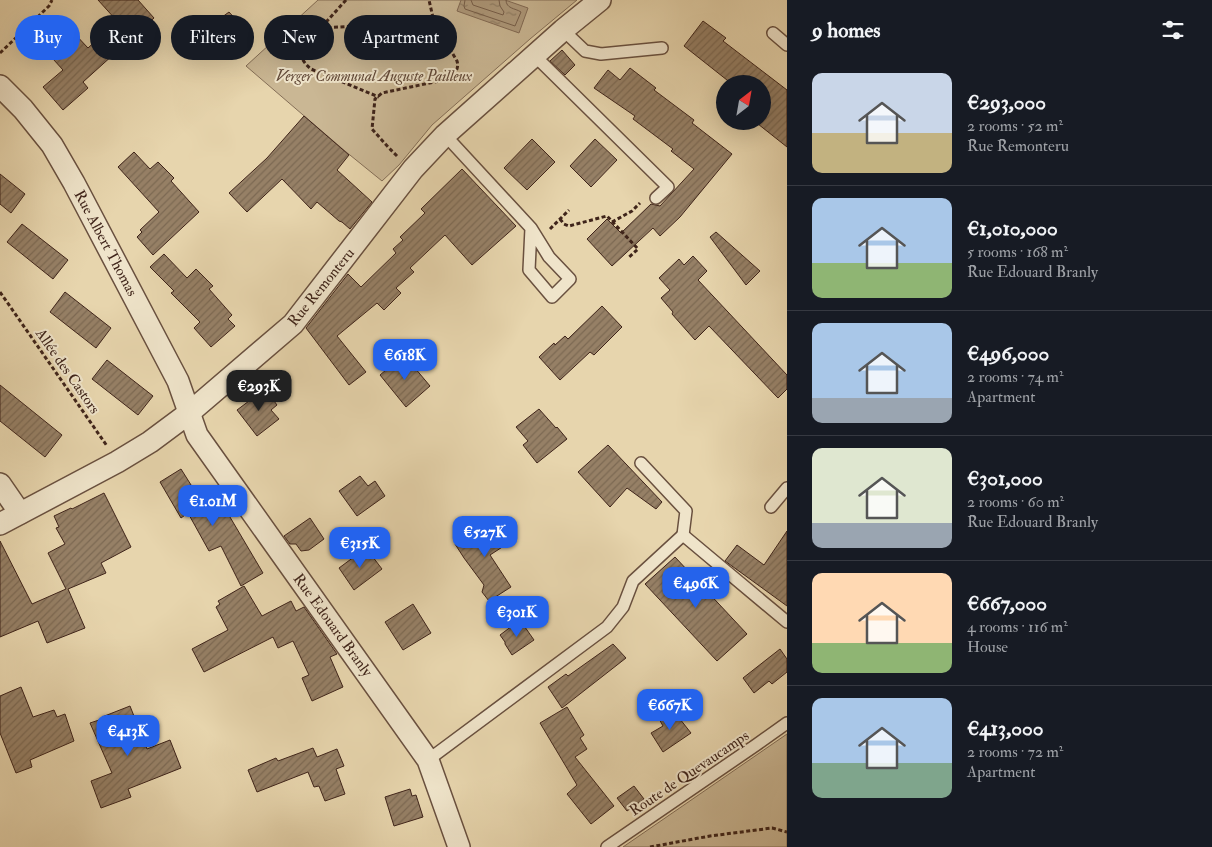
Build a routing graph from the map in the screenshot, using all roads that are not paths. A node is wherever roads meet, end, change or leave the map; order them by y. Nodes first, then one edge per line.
1 (600, 0) edge
2 (563, 30) junction
3 (772, 33) dead end
4 (787, 45) edge
5 (662, 48) dead end
6 (534, 56) junction
7 (0, 86) edge
8 (445, 135) junction
9 (650, 198) road end
10 (534, 232) junction
11 (189, 413) junction
12 (642, 463) dead end
13 (0, 484) edge
14 (787, 488) edge
15 (771, 508) dead end
16 (20, 514) junction
17 (0, 524) edge
18 (683, 535) junction
19 (787, 622) edge
20 (787, 723) edge
21 (428, 760) junction
22 (459, 847) edge
23 (607, 847) edge

1 - 2 street, Rue Remonteru
2 - 5 lane
2 - 6 street, Rue Remonteru
3 - 4 lane
6 - 8 street, Rue Remonteru
6 - 9 lane
7 - 11 street, Rue Albert Thomas
8 - 10 lane
8 - 11 street, Rue Remonteru
10 - 10 lane
11 - 16 street, Rue Remonteru
11 - 21 street, Rue Edouard Branly
12 - 18 lane
13 - 16 street
14 - 15 lane
16 - 17 street, Rue Remonteru
18 - 19 lane
18 - 21 lane
20 - 23 lane, Route de Quevaucamps
21 - 22 street, Rue Edouard Branly

